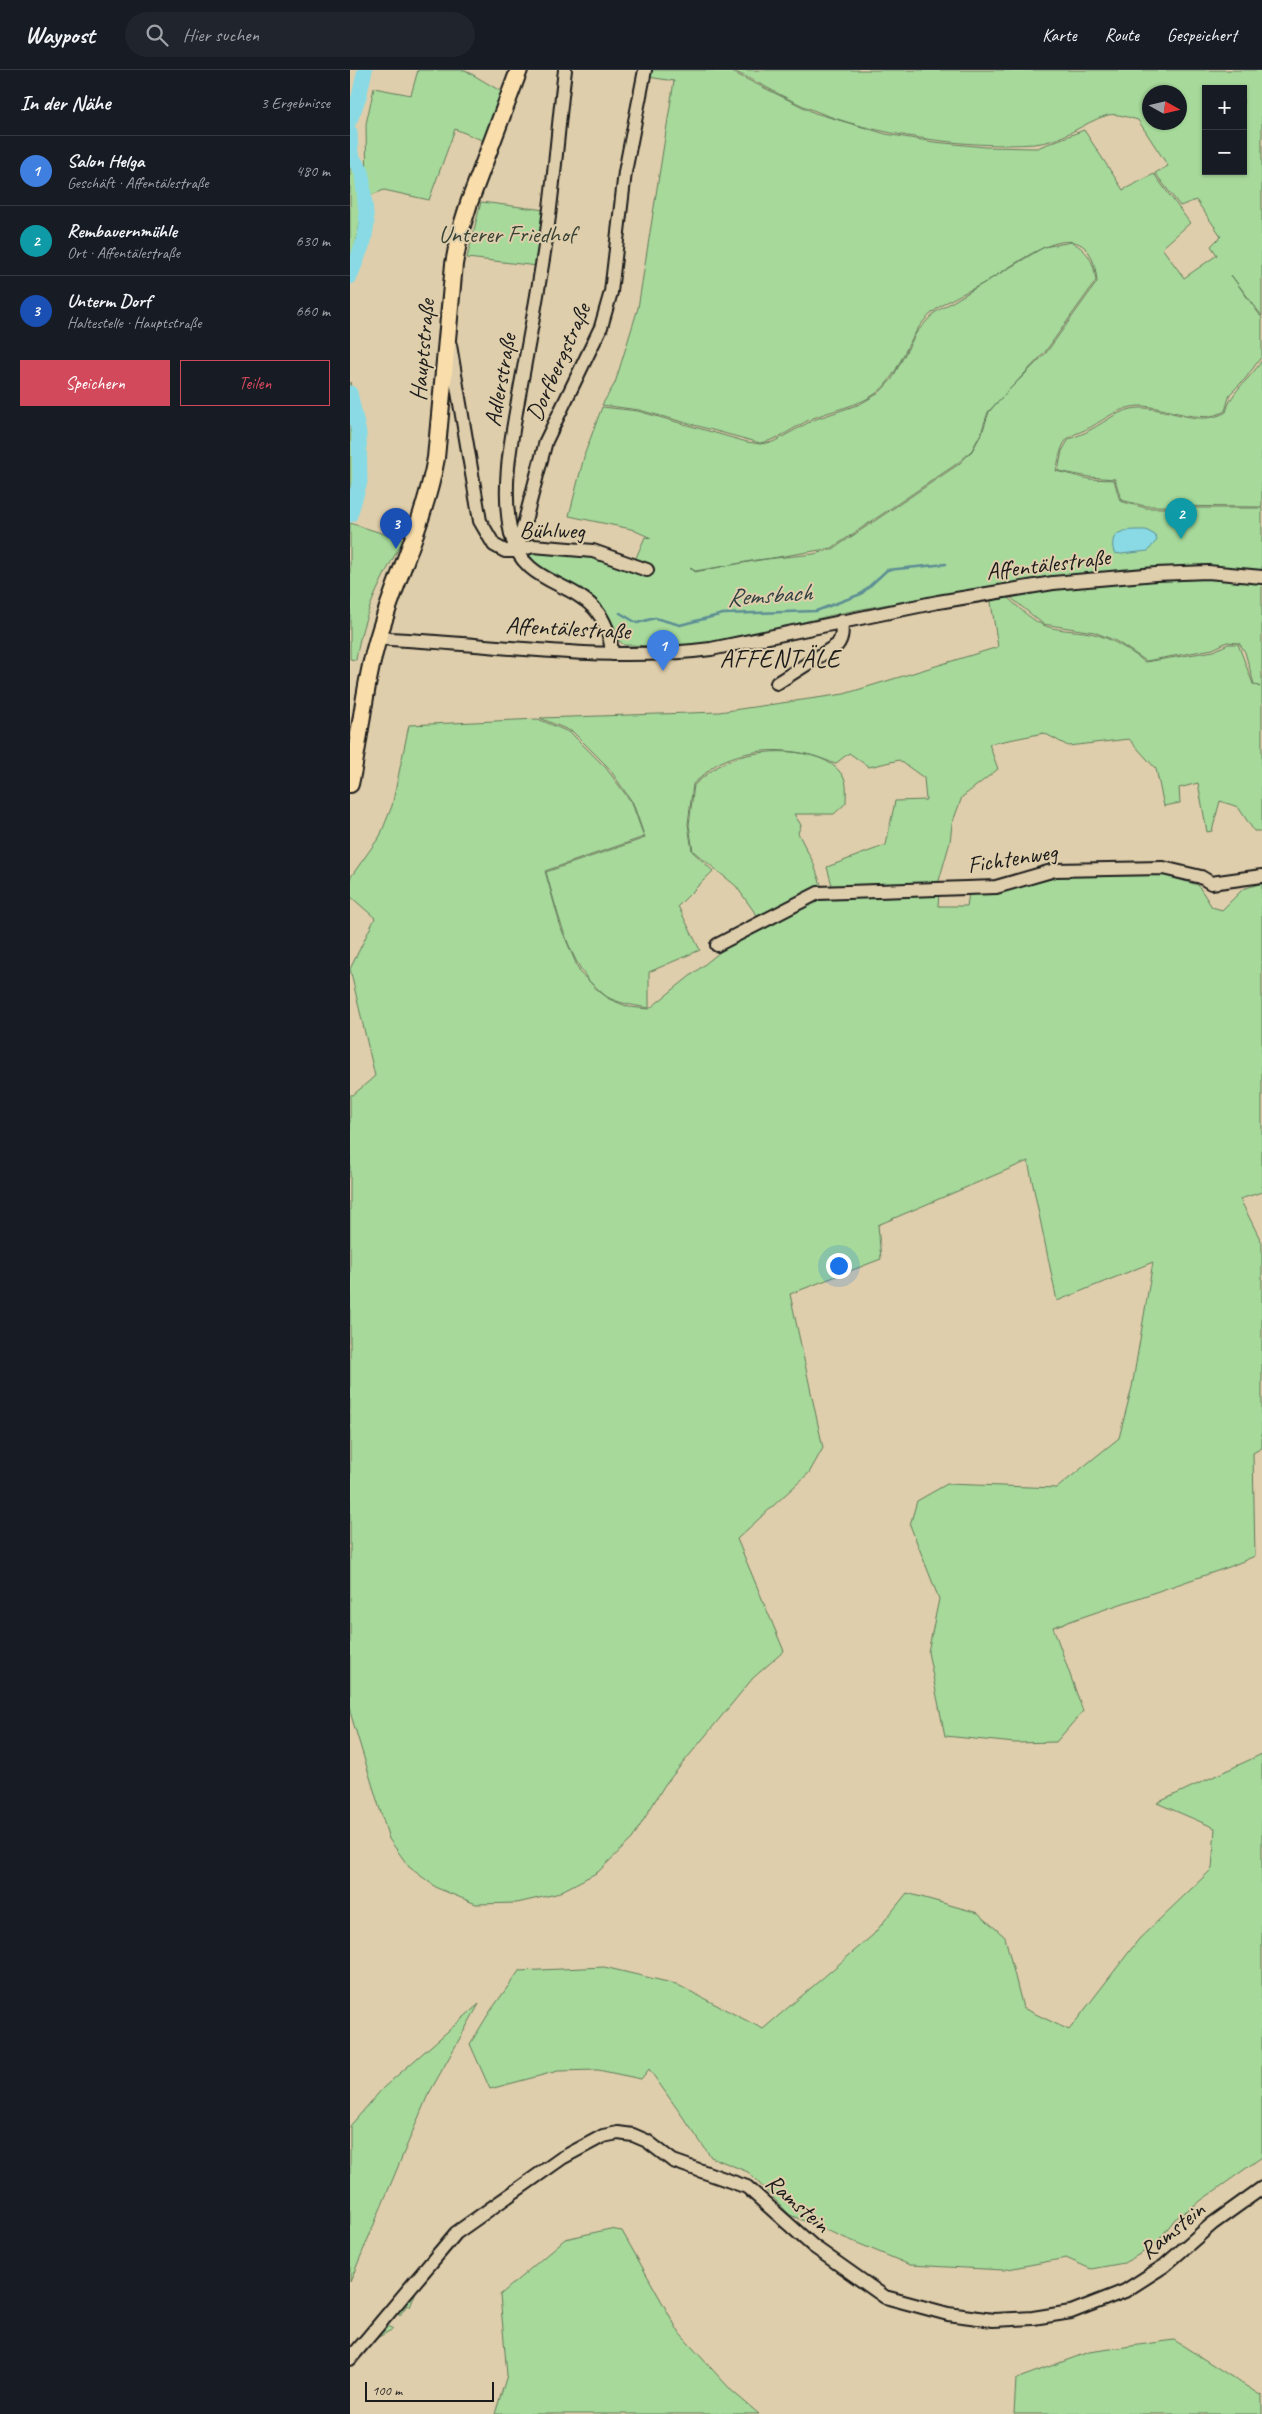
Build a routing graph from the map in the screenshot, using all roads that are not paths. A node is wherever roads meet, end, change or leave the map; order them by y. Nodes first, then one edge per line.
1 (519, 70) edge
2 (565, 70) edge
3 (645, 70) edge
4 (448, 332) junction
5 (517, 551) junction
6 (647, 570) dead end
7 (1262, 577) edge
8 (841, 621) junction
9 (379, 636) junction
10 (612, 654) junction
11 (777, 683) dead end
12 (350, 784) edge
13 (1262, 876) edge
14 (717, 945) dead end
15 (1262, 2188) edge
16 (350, 2359) edge

1 - 4 main road, Hauptstraße
2 - 5 street, Adlerstraße
3 - 5 street, Dorfbergstraße
4 - 5 street, Bühlweg
4 - 9 main road, Hauptstraße
5 - 6 street, Bühlweg
5 - 10 street, Adlerstraße
7 - 8 street, Affentälestraße
8 - 10 street, Affentälestraße
8 - 11 street
9 - 10 street, Affentälestraße
9 - 12 main road, Hauptstraße
13 - 14 street, Fichtenweg
15 - 16 street, Ramstein

